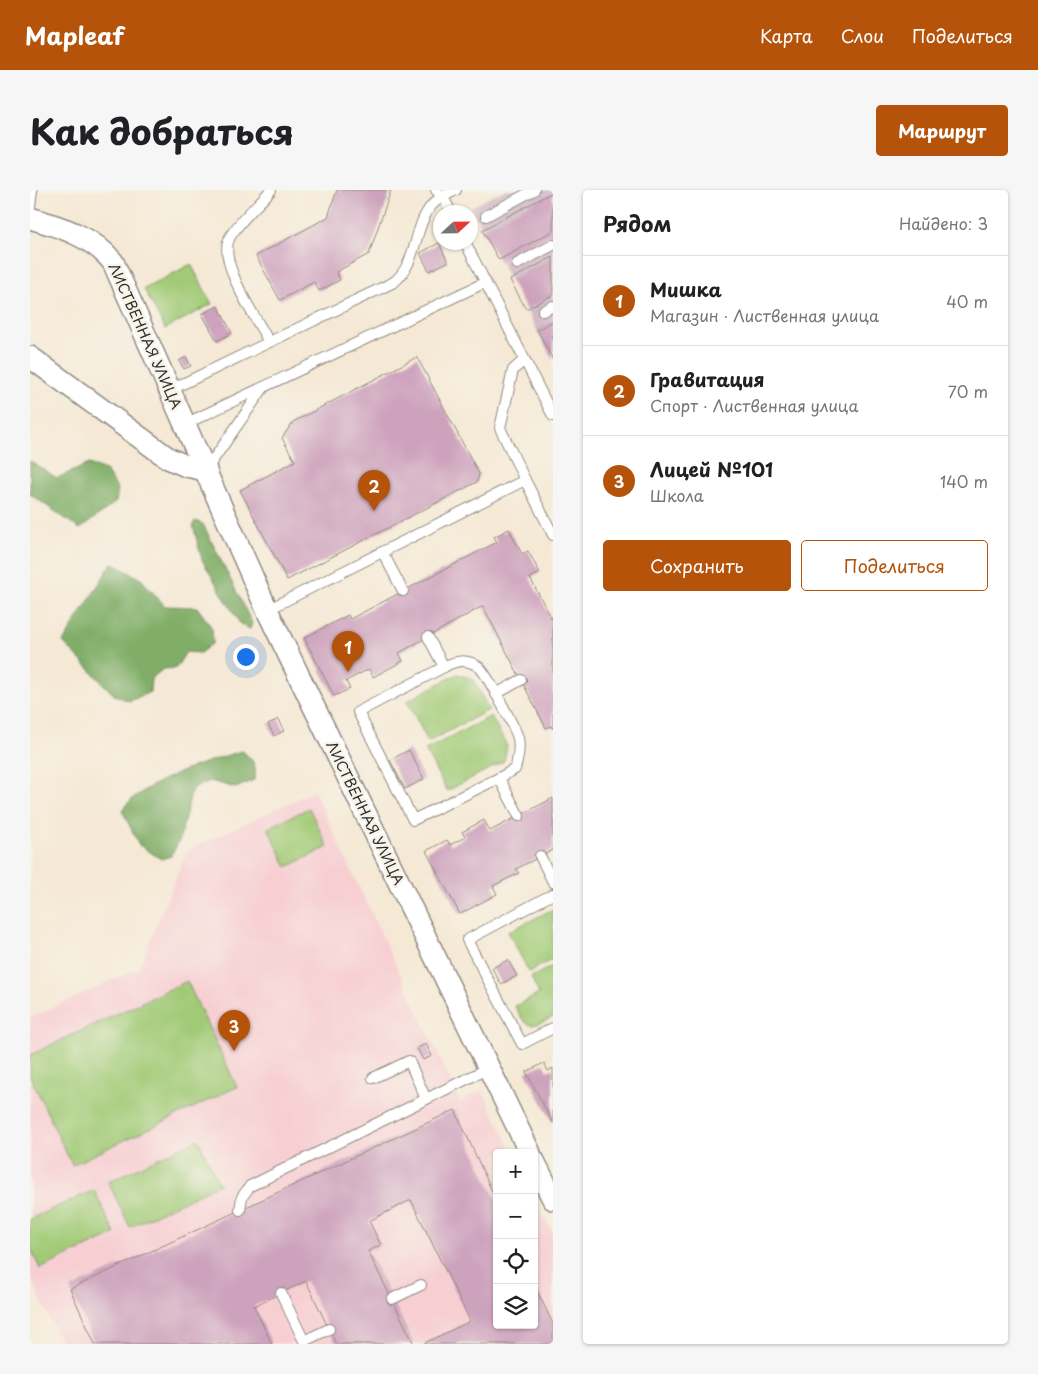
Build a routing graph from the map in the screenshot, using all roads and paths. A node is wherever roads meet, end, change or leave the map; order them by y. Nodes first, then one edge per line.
1 (32, 190) edge
2 (271, 190) edge
3 (456, 190) edge
4 (534, 190) edge
5 (440, 193) edge
6 (447, 205) edge
7 (30, 206) edge
8 (486, 216) dead end
9 (30, 218) edge
10 (553, 245) edge
11 (469, 250) edge
12 (516, 264) dead end
13 (484, 283) junction
14 (553, 306) edge
15 (543, 311) dead end
16 (269, 342) junction
17 (30, 357) edge
18 (523, 361) junction
19 (264, 387) junction
20 (170, 390) junction
21 (553, 416) edge
22 (185, 424) junction
23 (206, 470) junction
24 (526, 480) junction
25 (553, 535) edge
26 (383, 553) junction
27 (403, 591) dead end
28 (267, 610) junction
29 (428, 637) dead end
30 (444, 667) junction
31 (521, 680) dead end
32 (496, 694) junction
33 (499, 778) junction
34 (519, 816) dead end
35 (540, 856) dead end
36 (553, 882) edge
37 (553, 894) edge
38 (553, 1028) edge
39 (489, 1068) junction
40 (373, 1078) dead end
41 (426, 1099) junction
42 (528, 1149) edge
43 (538, 1169) edge
44 (553, 1199) edge
45 (240, 1210) dead end
46 (420, 1286) dead end
47 (281, 1293) dead end
48 (392, 1299) dead end
49 (329, 1329) dead end

1 - 7 lane
2 - 16 lane
3 - 5 lane
4 - 8 lane
5 - 6 lane
5 - 16 lane
9 - 20 street, ЛИСТВЕННАЯ УЛИЦА
10 - 12 lane
11 - 13 lane
13 - 18 lane
13 - 19 lane
14 - 15 lane
16 - 20 lane
17 - 23 street
18 - 21 lane
18 - 24 lane
19 - 22 lane
19 - 23 lane
20 - 22 street, ЛИСТВЕННАЯ УЛИЦА
22 - 23 street, ЛИСТВЕННАЯ УЛИЦА
23 - 28 street, ЛИСТВЕННАЯ УЛИЦА
24 - 25 lane
24 - 26 lane
26 - 27 lane
26 - 28 lane
28 - 39 street, ЛИСТВЕННАЯ УЛИЦА
29 - 30 lane
30 - 32 lane
30 - 33 lane
31 - 32 lane
32 - 33 lane
33 - 34 lane
35 - 36 lane
37 - 38 lane
39 - 41 lane
39 - 42 street, ЛИСТВЕННАЯ УЛИЦА
40 - 41 lane
41 - 45 lane
43 - 44 street
46 - 48 lane
47 - 49 lane

